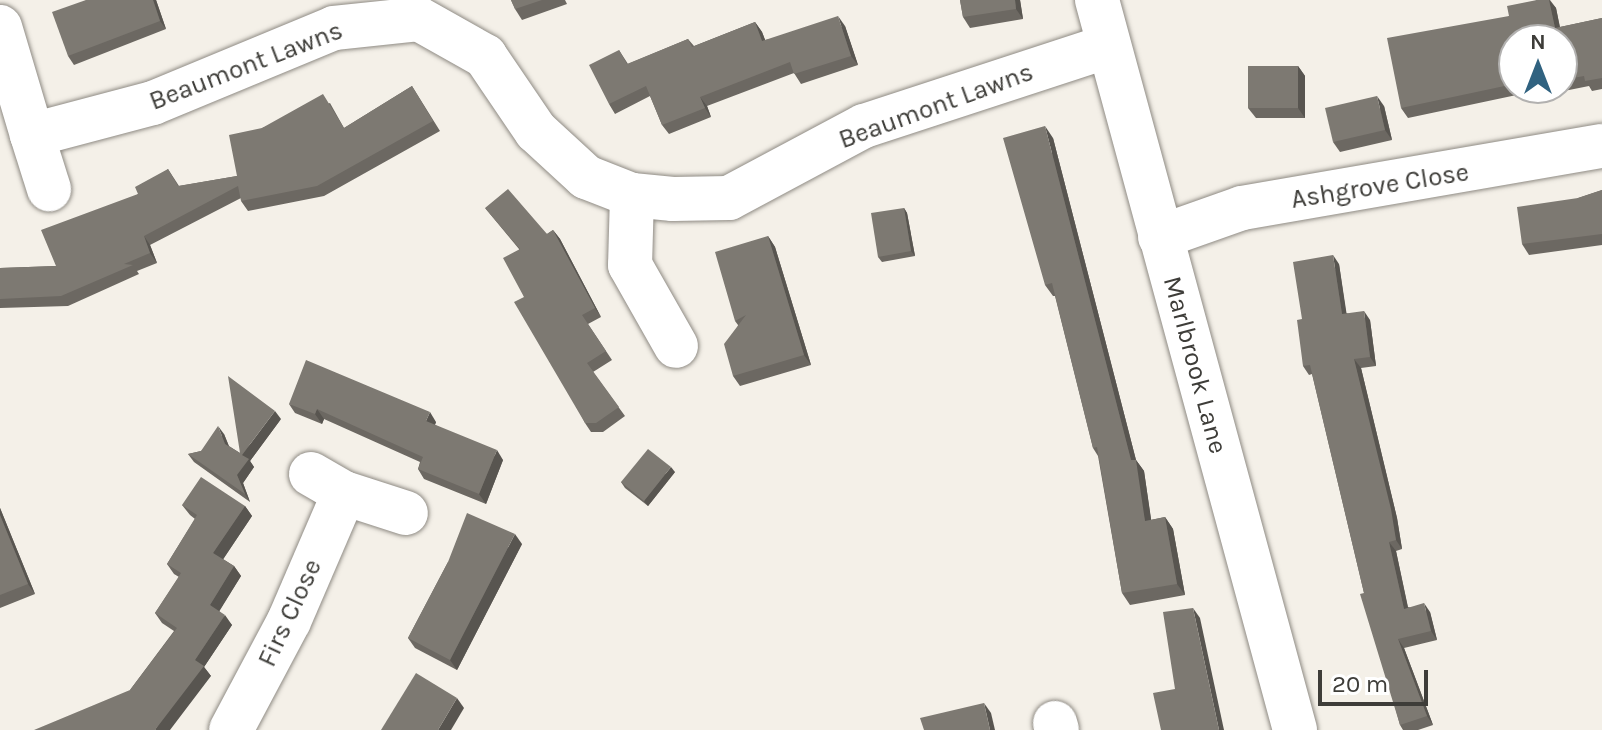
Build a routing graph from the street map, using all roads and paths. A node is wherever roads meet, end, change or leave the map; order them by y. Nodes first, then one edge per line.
1 (1097, 0) edge
2 (420, 10) edge
3 (0, 27) edge
4 (1106, 47) junction
5 (32, 135) junction
6 (1602, 146) edge
7 (49, 189) dead end
8 (632, 195) junction
9 (1160, 237) junction
10 (676, 346) dead end
11 (406, 513) dead end
12 (231, 730) edge
13 (1295, 730) edge

1 - 4 street, Marlbrook Lane
2 - 5 street, Beaumont Lawns
2 - 8 street, Beaumont Lawns
3 - 5 street
4 - 8 street, Beaumont Lawns
4 - 9 street, Marlbrook Lane
5 - 7 street
6 - 9 street, Ashgrove Close
8 - 10 street
9 - 13 street, Marlbrook Lane
11 - 12 street, Firs Close

